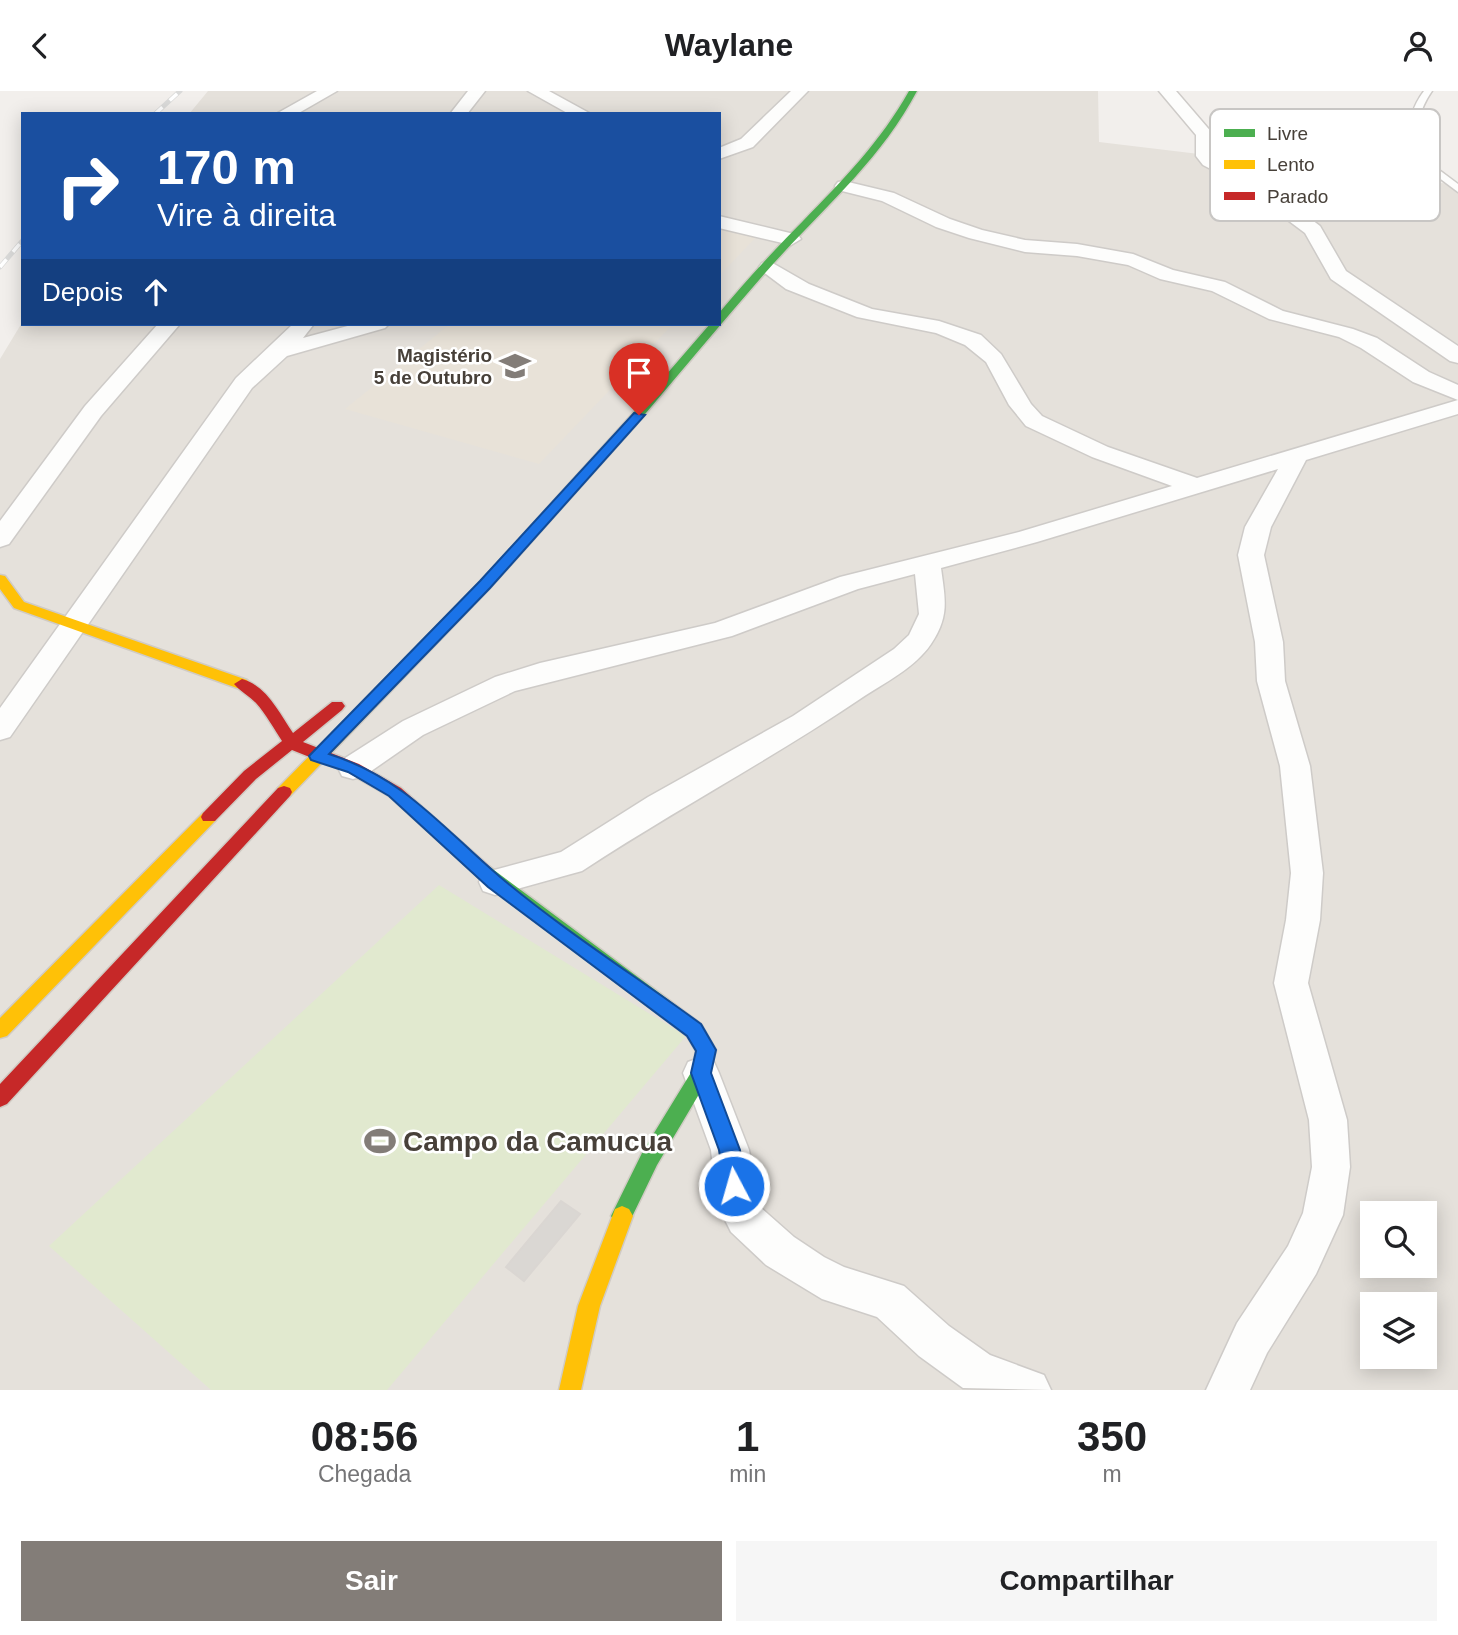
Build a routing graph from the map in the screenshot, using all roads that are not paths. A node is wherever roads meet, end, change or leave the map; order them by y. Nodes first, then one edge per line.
1 (329, 91) edge
2 (477, 91) edge
3 (536, 91) edge
4 (800, 91) edge
5 (913, 91) edge
6 (1167, 91) edge
7 (1428, 91) edge
8 (1416, 109) edge
9 (288, 112) edge
10 (460, 112) edge
11 (579, 112) edge
12 (721, 153) edge
13 (1210, 162) edge
14 (1440, 175) edge
15 (844, 186) junction
16 (1458, 189) edge
17 (1301, 221) edge
18 (721, 222) edge
19 (791, 239) junction
20 (769, 267) junction
21 (721, 321) edge
22 (167, 326) edge
23 (301, 326) edge
24 (371, 326) edge
25 (716, 326) edge
26 (274, 354) junction
27 (1458, 356) edge
28 (1458, 393) edge
29 (1458, 407) edge
30 (1298, 454) junction
31 (1193, 485) junction
32 (0, 539) edge
33 (927, 563) junction
34 (0, 579) edge
35 (485, 585) junction
36 (74, 625) junction
37 (377, 672) dead end
38 (345, 699) dead end
39 (0, 730) edge
40 (291, 743) junction
41 (317, 756) junction
42 (354, 768) junction
43 (495, 882) junction
44 (0, 1030) edge
45 (701, 1073) junction
46 (0, 1098) edge
47 (570, 1390) edge
48 (1029, 1390) edge
49 (1228, 1390) edge

1 - 9 street
2 - 10 street
3 - 11 street
4 - 12 street
5 - 15 main road
6 - 13 street
7 - 8 lane
14 - 16 lane
15 - 19 main road
15 - 28 street
17 - 27 street
18 - 19 street
19 - 20 main road
20 - 21 main road
20 - 31 street
22 - 32 street
23 - 26 street
24 - 26 street
25 - 35 main road
26 - 36 street
29 - 30 street
30 - 31 street
30 - 49 street
31 - 33 street
33 - 42 street
33 - 43 street
34 - 36 main road
35 - 37 main road
35 - 41 main road
36 - 39 street
36 - 40 main road
38 - 40 main road
40 - 41 main road
40 - 44 main road
41 - 42 main road
41 - 46 main road
42 - 43 main road
43 - 45 main road
45 - 47 main road
45 - 48 street

